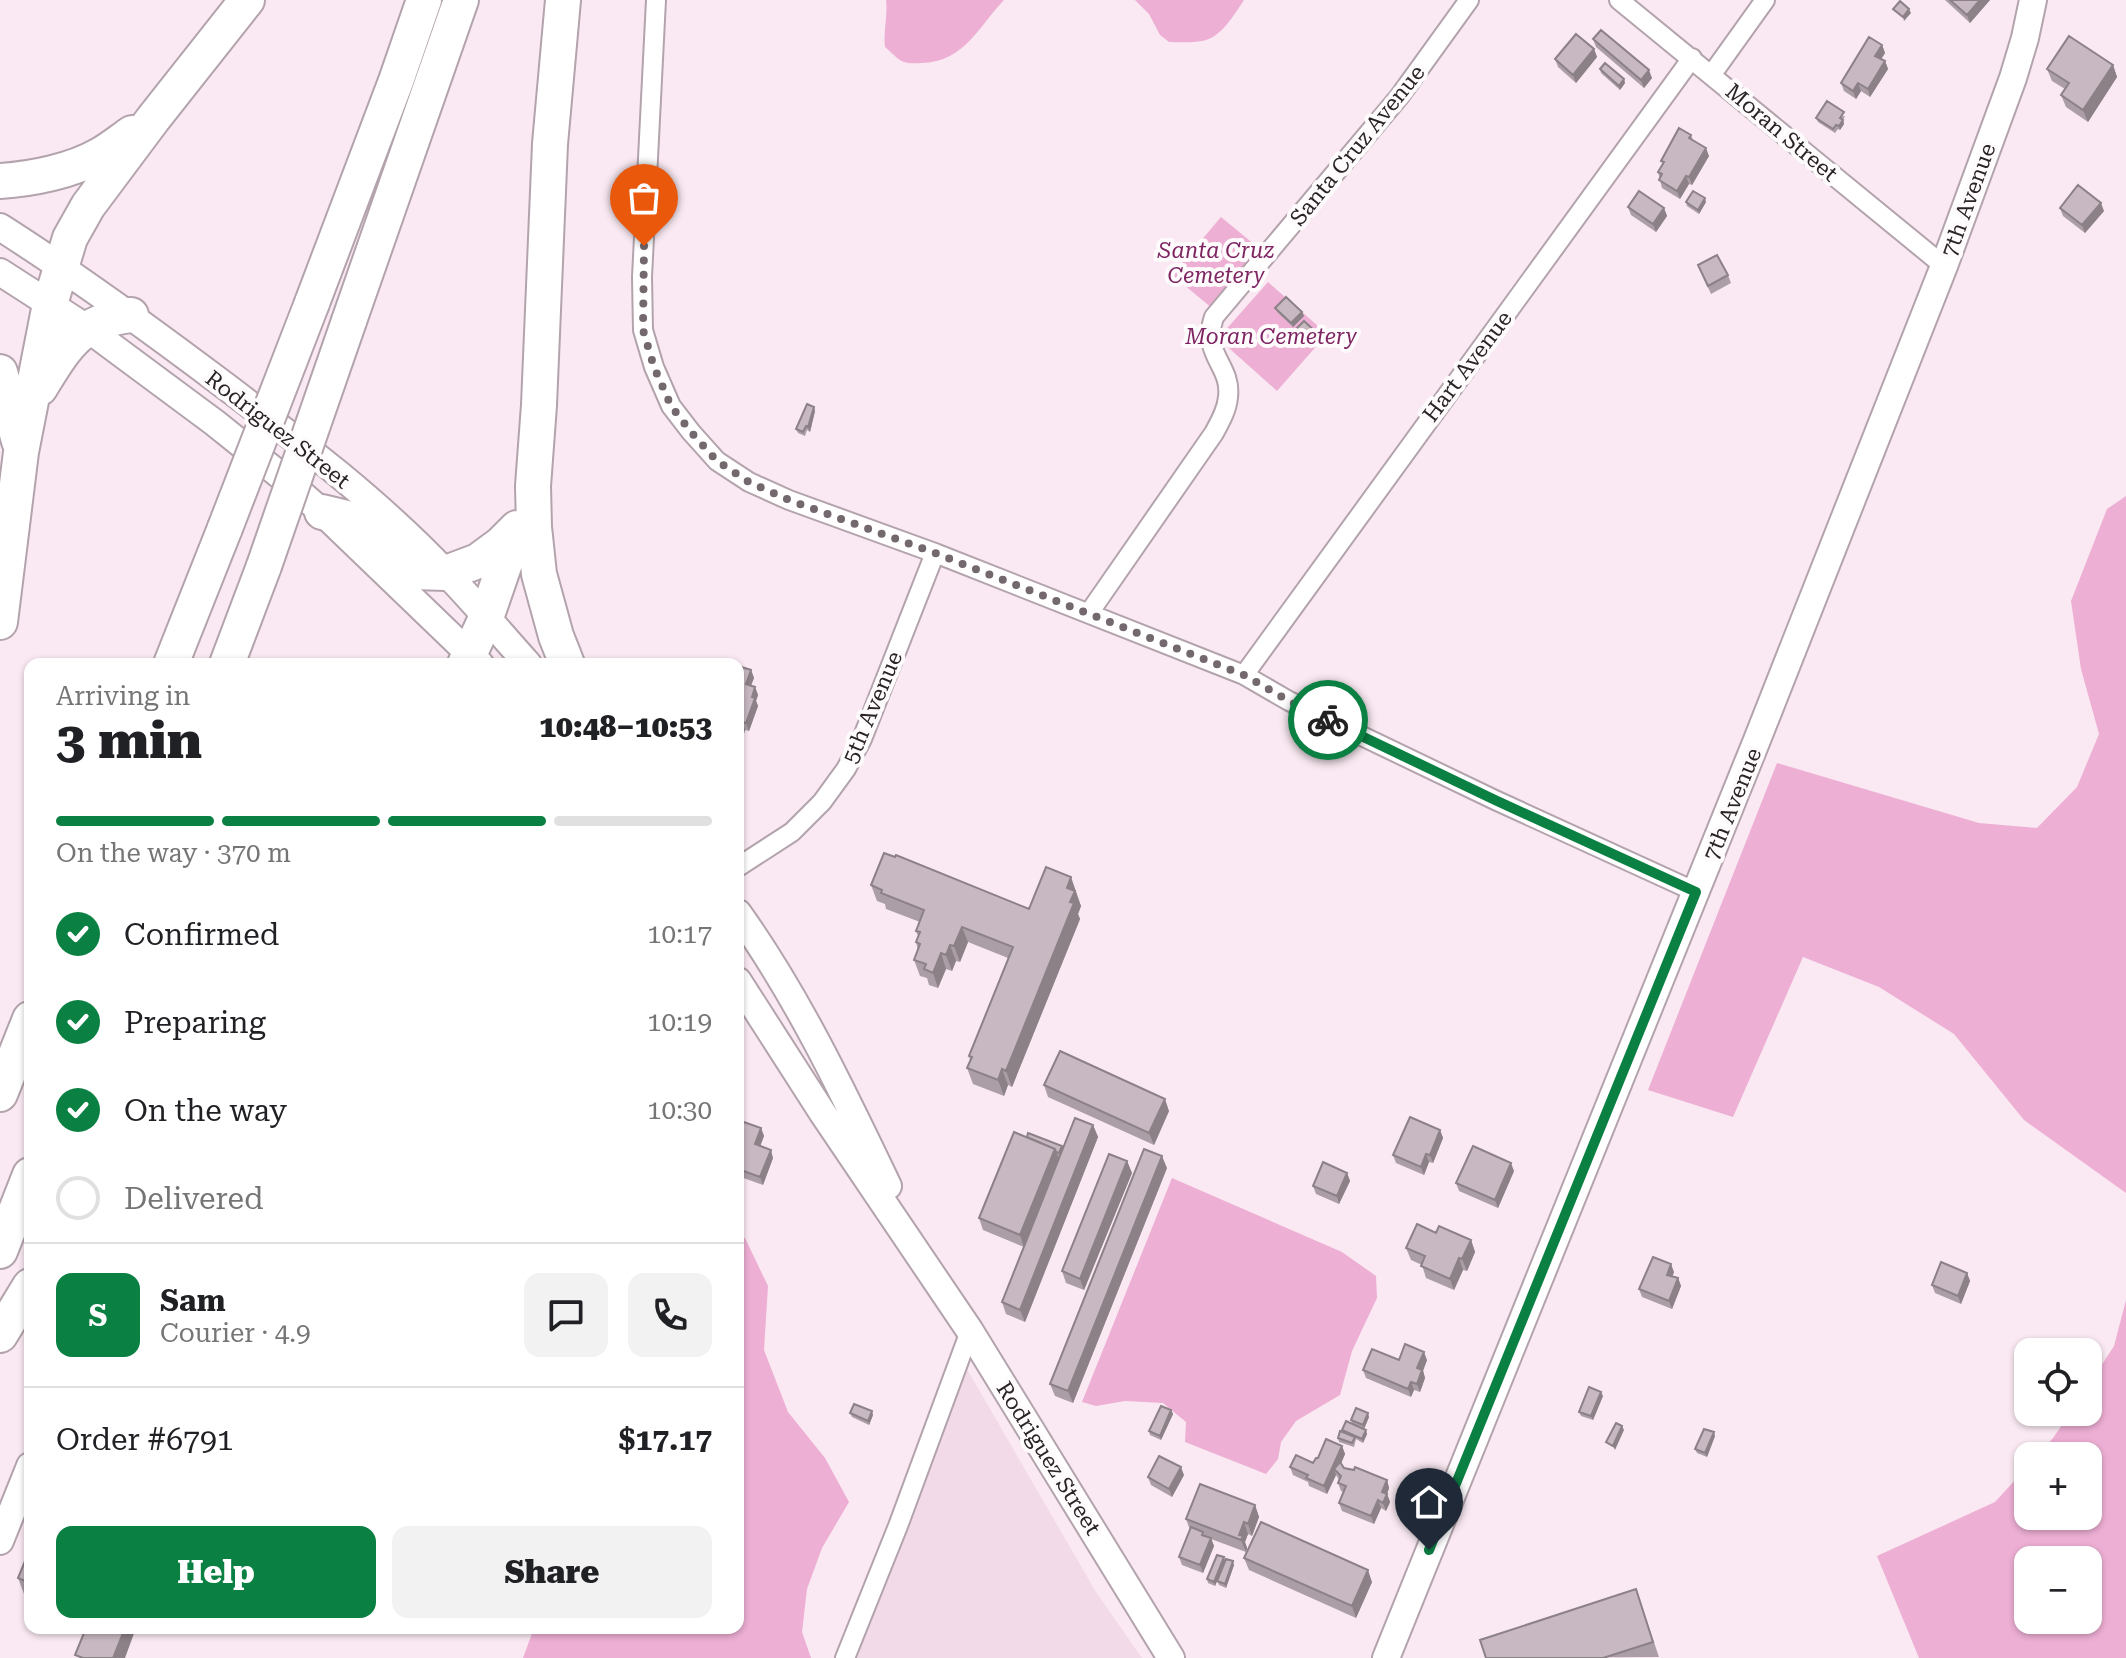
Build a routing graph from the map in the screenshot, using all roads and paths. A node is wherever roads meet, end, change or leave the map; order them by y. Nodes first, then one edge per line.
1 (247, 0) edge
2 (424, 0) edge
3 (461, 0) edge
4 (563, 0) edge
5 (656, 0) edge
6 (1469, 0) edge
7 (1619, 0) edge
8 (1765, 0) edge
9 (2033, 0) edge
10 (1692, 58) junction
11 (1712, 74) junction
12 (153, 119) junction
13 (0, 181) edge
14 (0, 227) edge
15 (60, 265) junction
16 (1944, 266) junction
17 (0, 272) edge
18 (50, 304) junction
19 (131, 315) junction
20 (87, 328) junction
21 (0, 372) edge
22 (30, 409) junction
23 (21, 452) junction
24 (533, 486) junction
25 (322, 512) junction
26 (517, 528) junction
27 (935, 553) junction
28 (446, 573) junction
29 (1089, 613) junction
30 (486, 618) junction
31 (0, 622) edge
32 (173, 658) edge
33 (229, 658) edge
34 (470, 658) edge
35 (473, 658) edge
36 (523, 658) edge
37 (565, 658) edge
38 (1244, 675) junction
39 (744, 863) edge
40 (1696, 892) junction
41 (744, 921) edge
42 (744, 990) edge
43 (24, 1034) edge
44 (0, 1094) edge
45 (24, 1190) edge
46 (0, 1251) edge
47 (924, 1261) junction
48 (24, 1296) edge
49 (970, 1331) junction
50 (0, 1335) edge
51 (24, 1481) edge
52 (0, 1541) edge
53 (845, 1658) edge
54 (1171, 1658) edge
55 (1386, 1658) edge

1 - 12 highway
2 - 32 highway, bridge
3 - 33 highway, bridge
4 - 24 highway
5 - 27 street
6 - 29 street, Santa Cruz Avenue
7 - 10 street, Moran Street
8 - 11 street
9 - 16 main road, 7th Avenue
10 - 11 street, Moran Street
10 - 38 street, Hart Avenue
11 - 16 street, Moran Street
12 - 13 highway
12 - 15 highway
14 - 15 main road, Rodriguez Street
15 - 18 highway
15 - 19 main road, Rodriguez Street
16 - 40 main road, 7th Avenue
17 - 18 main road, Rodriguez Street
18 - 20 main road, Rodriguez Street
18 - 22 highway
19 - 20 highway
19 - 28 main road, Rodriguez Street
20 - 22 highway
20 - 25 main road, Rodriguez Street
21 - 23 highway
22 - 23 highway
23 - 31 highway
24 - 26 highway
24 - 37 highway
25 - 28 highway
25 - 34 main road, Rodriguez Street
26 - 28 highway
26 - 30 highway
27 - 29 street
27 - 39 street, 5th Avenue
28 - 30 main road, Rodriguez Street
29 - 38 street
30 - 35 highway
30 - 36 main road, Rodriguez Street
38 - 40 street
40 - 55 main road, 7th Avenue
41 - 47 main road, Rodriguez Street
42 - 47 main road, Rodriguez Street
43 - 44 highway
45 - 46 highway
47 - 49 main road, Rodriguez Street
48 - 50 highway
49 - 53 street
49 - 54 main road, Rodriguez Street
51 - 52 main road

